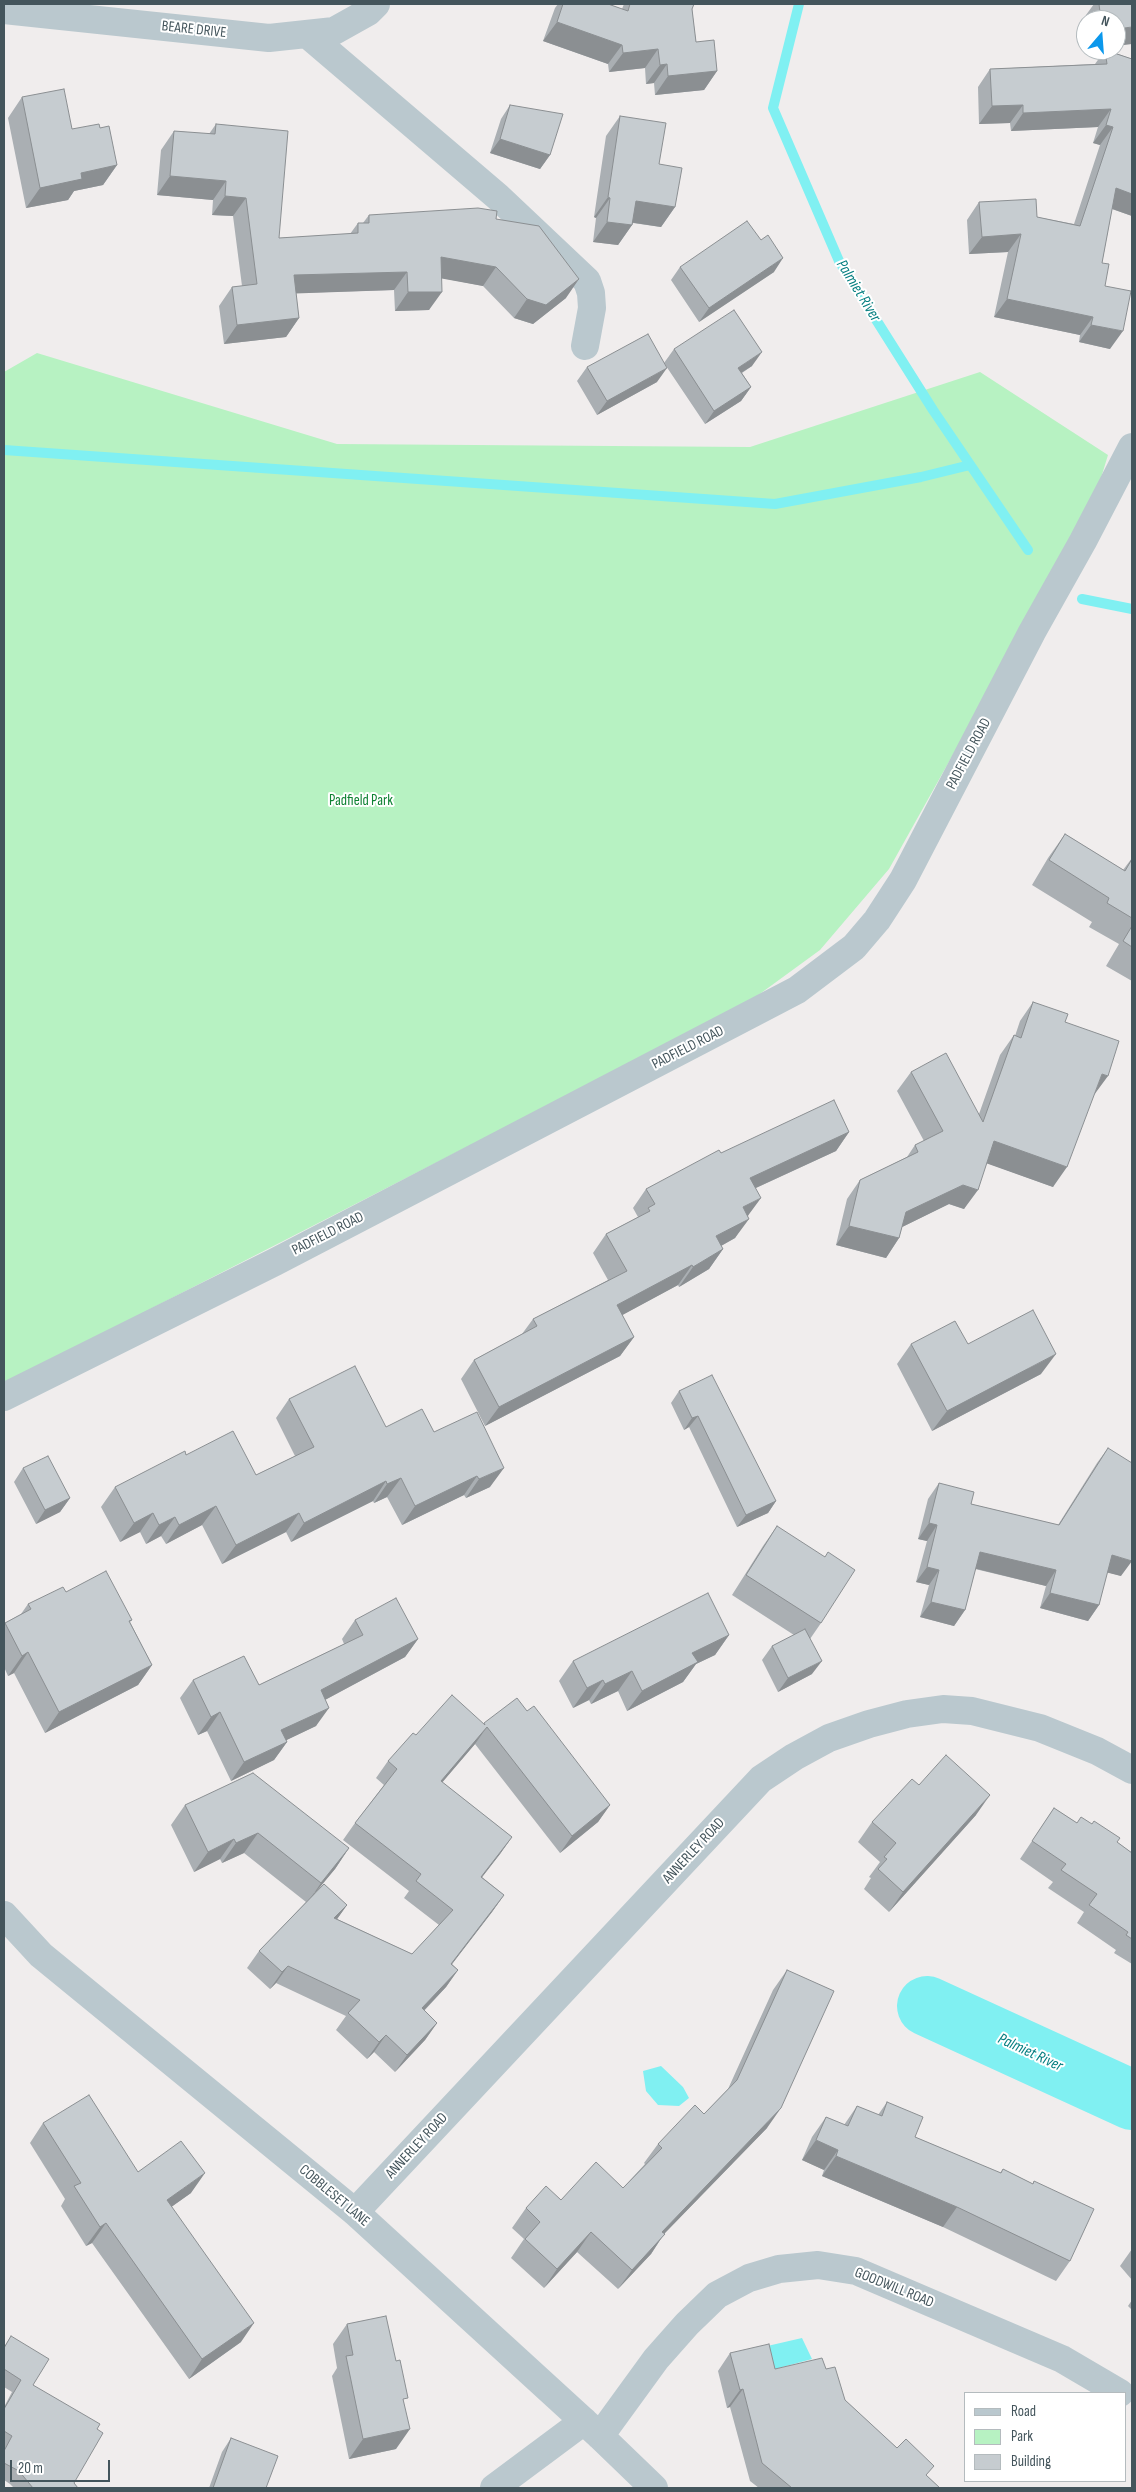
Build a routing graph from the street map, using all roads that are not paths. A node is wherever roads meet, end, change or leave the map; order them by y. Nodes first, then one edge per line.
1 (376, 4) edge
2 (4, 10) edge
3 (307, 34) junction
4 (585, 346) dead end
5 (1132, 447) edge
6 (4, 1397) edge
7 (1132, 1770) edge
8 (4, 1915) edge
9 (355, 2212) junction
10 (1118, 2392) edge
11 (592, 2429) junction
12 (494, 2488) edge
13 (654, 2488) edge

1 - 3 street, BEARE DRIVE
2 - 3 street, BEARE DRIVE
3 - 4 street
5 - 6 street, PADFIELD ROAD
7 - 9 street, ANNERLEY ROAD
8 - 9 street, COBBLESET LANE
9 - 11 street, COBBLESET LANE
10 - 11 street, GOODWILL ROAD
11 - 12 street, GOODWILL ROAD
11 - 13 street, COBBLESET LANE

